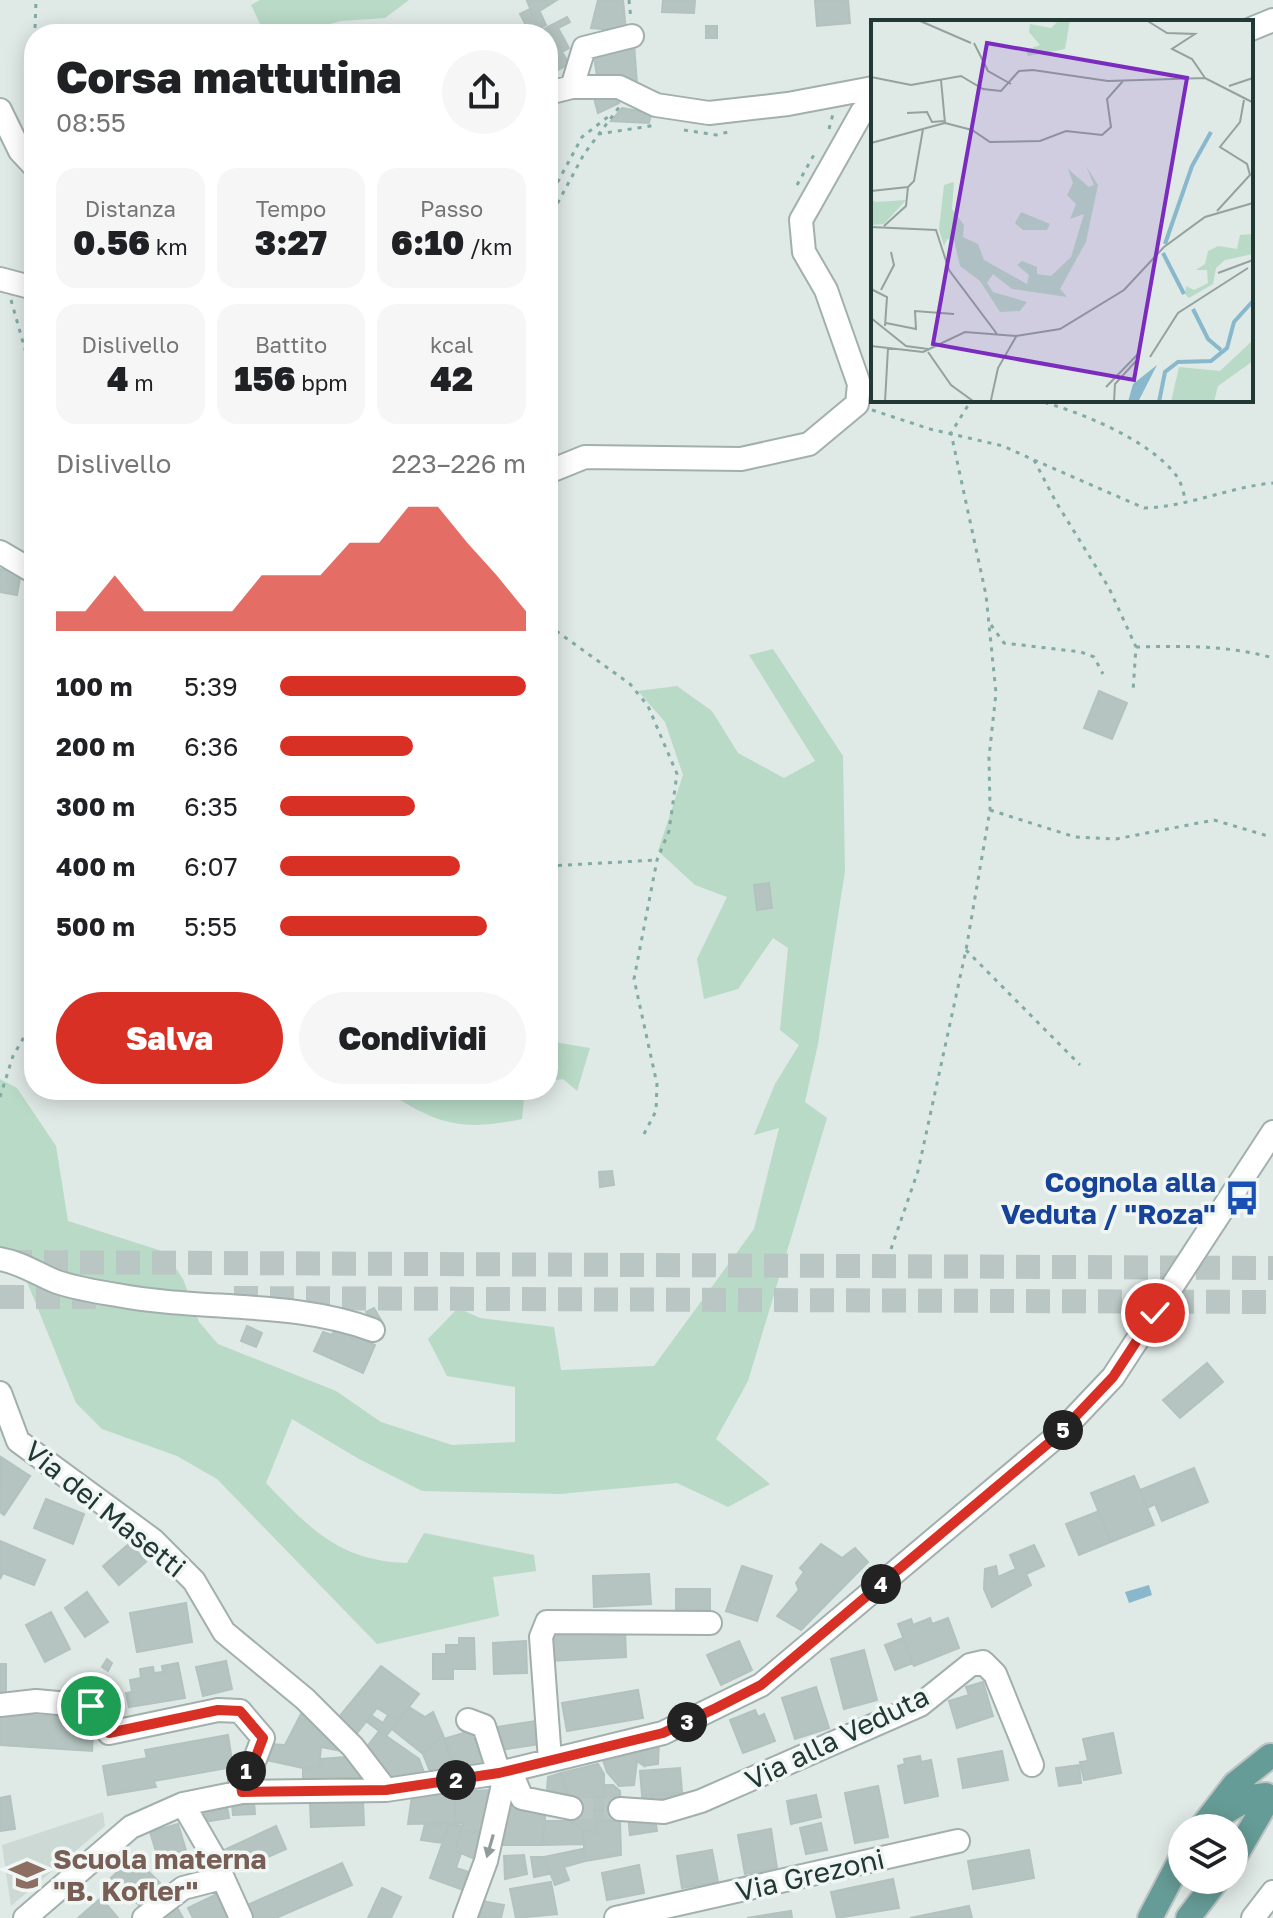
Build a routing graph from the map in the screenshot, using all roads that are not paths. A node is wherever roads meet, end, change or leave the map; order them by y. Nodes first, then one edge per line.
1 (1273, 20) edge
2 (1253, 28) edge
3 (632, 36) dead end
4 (572, 87) junction
5 (871, 88) edge
6 (558, 90) edge
7 (871, 103) edge
8 (0, 110) edge
9 (24, 155) edge
10 (2, 280) edge
11 (24, 286) edge
12 (558, 468) edge
13 (0, 552) edge
14 (24, 566) edge
15 (1273, 1132) edge
16 (0, 1259) edge
17 (373, 1330) dead end
18 (0, 1393) edge
19 (710, 1623) dead end
20 (0, 1705) edge
21 (468, 1720) dead end
22 (1272, 1754) edge
23 (550, 1760) junction
24 (1032, 1765) dead end
25 (502, 1772) junction
26 (386, 1790) junction
27 (242, 1792) junction
28 (1269, 1801) edge
29 (183, 1804) junction
30 (571, 1808) tunnel mouth
31 (620, 1809) tunnel mouth
32 (1212, 1814) edge
33 (1223, 1814) edge
34 (1273, 1826) edge
35 (1248, 1837) edge
36 (958, 1841) dead end
37 (1248, 1845) edge
38 (222, 1878) junction
39 (1168, 1884) edge
40 (1273, 1892) edge
41 (1206, 1894) edge
42 (467, 1907) edge
43 (25, 1918) edge
44 (144, 1918) edge
45 (241, 1918) edge
46 (616, 1918) edge
47 (1150, 1918) edge
48 (1188, 1918) edge
49 (1253, 1918) edge

1 - 2 street
3 - 4 street
4 - 5 street
4 - 6 street
7 - 12 street
8 - 9 street
10 - 11 street
13 - 14 street
15 - 23 street
16 - 17 street
18 - 26 street, Via dei Masetti
19 - 23 street
20 - 27 street
21 - 25 street
22 - 28 main road
22 - 32 main road
23 - 25 street
24 - 31 street, Via alla Veduta
25 - 26 street
25 - 30 street
25 -> 42 street
26 - 27 street
27 - 29 street
28 - 33 main road
28 - 35 main road
29 - 38 street
29 - 43 street
34 - 37 main road
36 - 46 street, Via Grezoni
38 - 44 street
38 - 45 street
39 - 47 main road
40 - 49 street
41 - 48 main road

